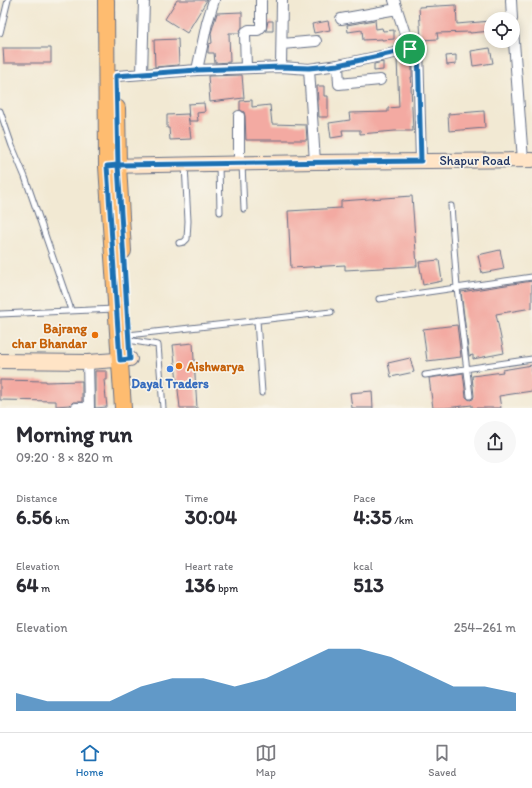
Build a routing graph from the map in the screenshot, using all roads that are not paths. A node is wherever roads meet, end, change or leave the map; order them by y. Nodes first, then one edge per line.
1 (8, 0) edge
2 (106, 0) edge
3 (116, 0) edge
4 (144, 0) edge
5 (214, 0) edge
6 (261, 0) edge
7 (282, 0) edge
8 (511, 0) edge
9 (395, 5) edge
10 (512, 12) edge
11 (342, 19) dead end
12 (0, 33) edge
13 (316, 41) dead end
14 (282, 44) junction
15 (515, 48) edge
16 (410, 49) junction
17 (338, 65) junction
18 (281, 67) junction
19 (246, 68) junction
20 (309, 68) junction
21 (197, 70) junction
22 (142, 74) junction
23 (116, 76) junction
24 (380, 80) dead end
25 (0, 111) edge
26 (239, 116) dead end
27 (527, 160) edge
28 (421, 161) junction
29 (315, 162) junction
30 (219, 163) junction
31 (240, 163) junction
32 (184, 164) junction
33 (113, 165) junction
34 (451, 206) dead end
35 (244, 209) dead end
36 (220, 212) dead end
37 (179, 243) dead end
38 (532, 277) edge
39 (457, 288) junction
40 (379, 299) dead end
41 (116, 309) junction
42 (71, 310) junction
43 (331, 312) dead end
44 (0, 314) edge
45 (257, 320) junction
46 (128, 337) junction
47 (125, 359) junction
48 (532, 360) edge
49 (0, 361) edge
50 (88, 362) junction
51 (467, 369) junction
52 (424, 375) dead end
53 (262, 393) dead end
54 (470, 396) dead end
55 (76, 408) edge
56 (89, 408) edge
57 (123, 408) edge
58 (134, 408) edge
59 (163, 408) edge

1 - 12 lane
2 - 33 main road
3 - 23 main road
4 - 22 street
5 - 21 street
6 - 19 street
7 - 14 street
8 - 10 street
9 - 11 street
9 - 16 street
13 - 14 street
14 - 18 street
15 - 27 street
16 - 17 street
16 - 28 street
17 - 20 street
17 - 24 street
18 - 19 street
18 - 20 street
19 - 21 street
20 - 29 street
21 - 22 street
22 - 23 street
23 - 33 main road
25 - 42 lane
26 - 31 street
27 - 28 street, Shapur Road
28 - 29 street, Shapur Road
29 - 31 street, Shapur Road
30 - 31 street, Shapur Road
30 - 32 street, Shapur Road
30 - 36 lane
31 - 35 lane
32 - 33 street, Shapur Road
32 - 37 lane
33 - 41 main road
33 - 46 main road
34 - 39 lane
38 - 39 lane
39 - 40 lane
39 - 51 lane
41 - 42 lane
41 - 47 main road
42 - 44 lane
43 - 45 lane
45 - 46 lane
45 - 53 lane
46 - 47 main road
46 - 59 lane
47 - 50 street
47 - 57 main road
47 - 58 main road
48 - 51 lane
49 - 50 street
50 - 56 street
51 - 52 lane
51 - 54 lane
55 - 56 street

